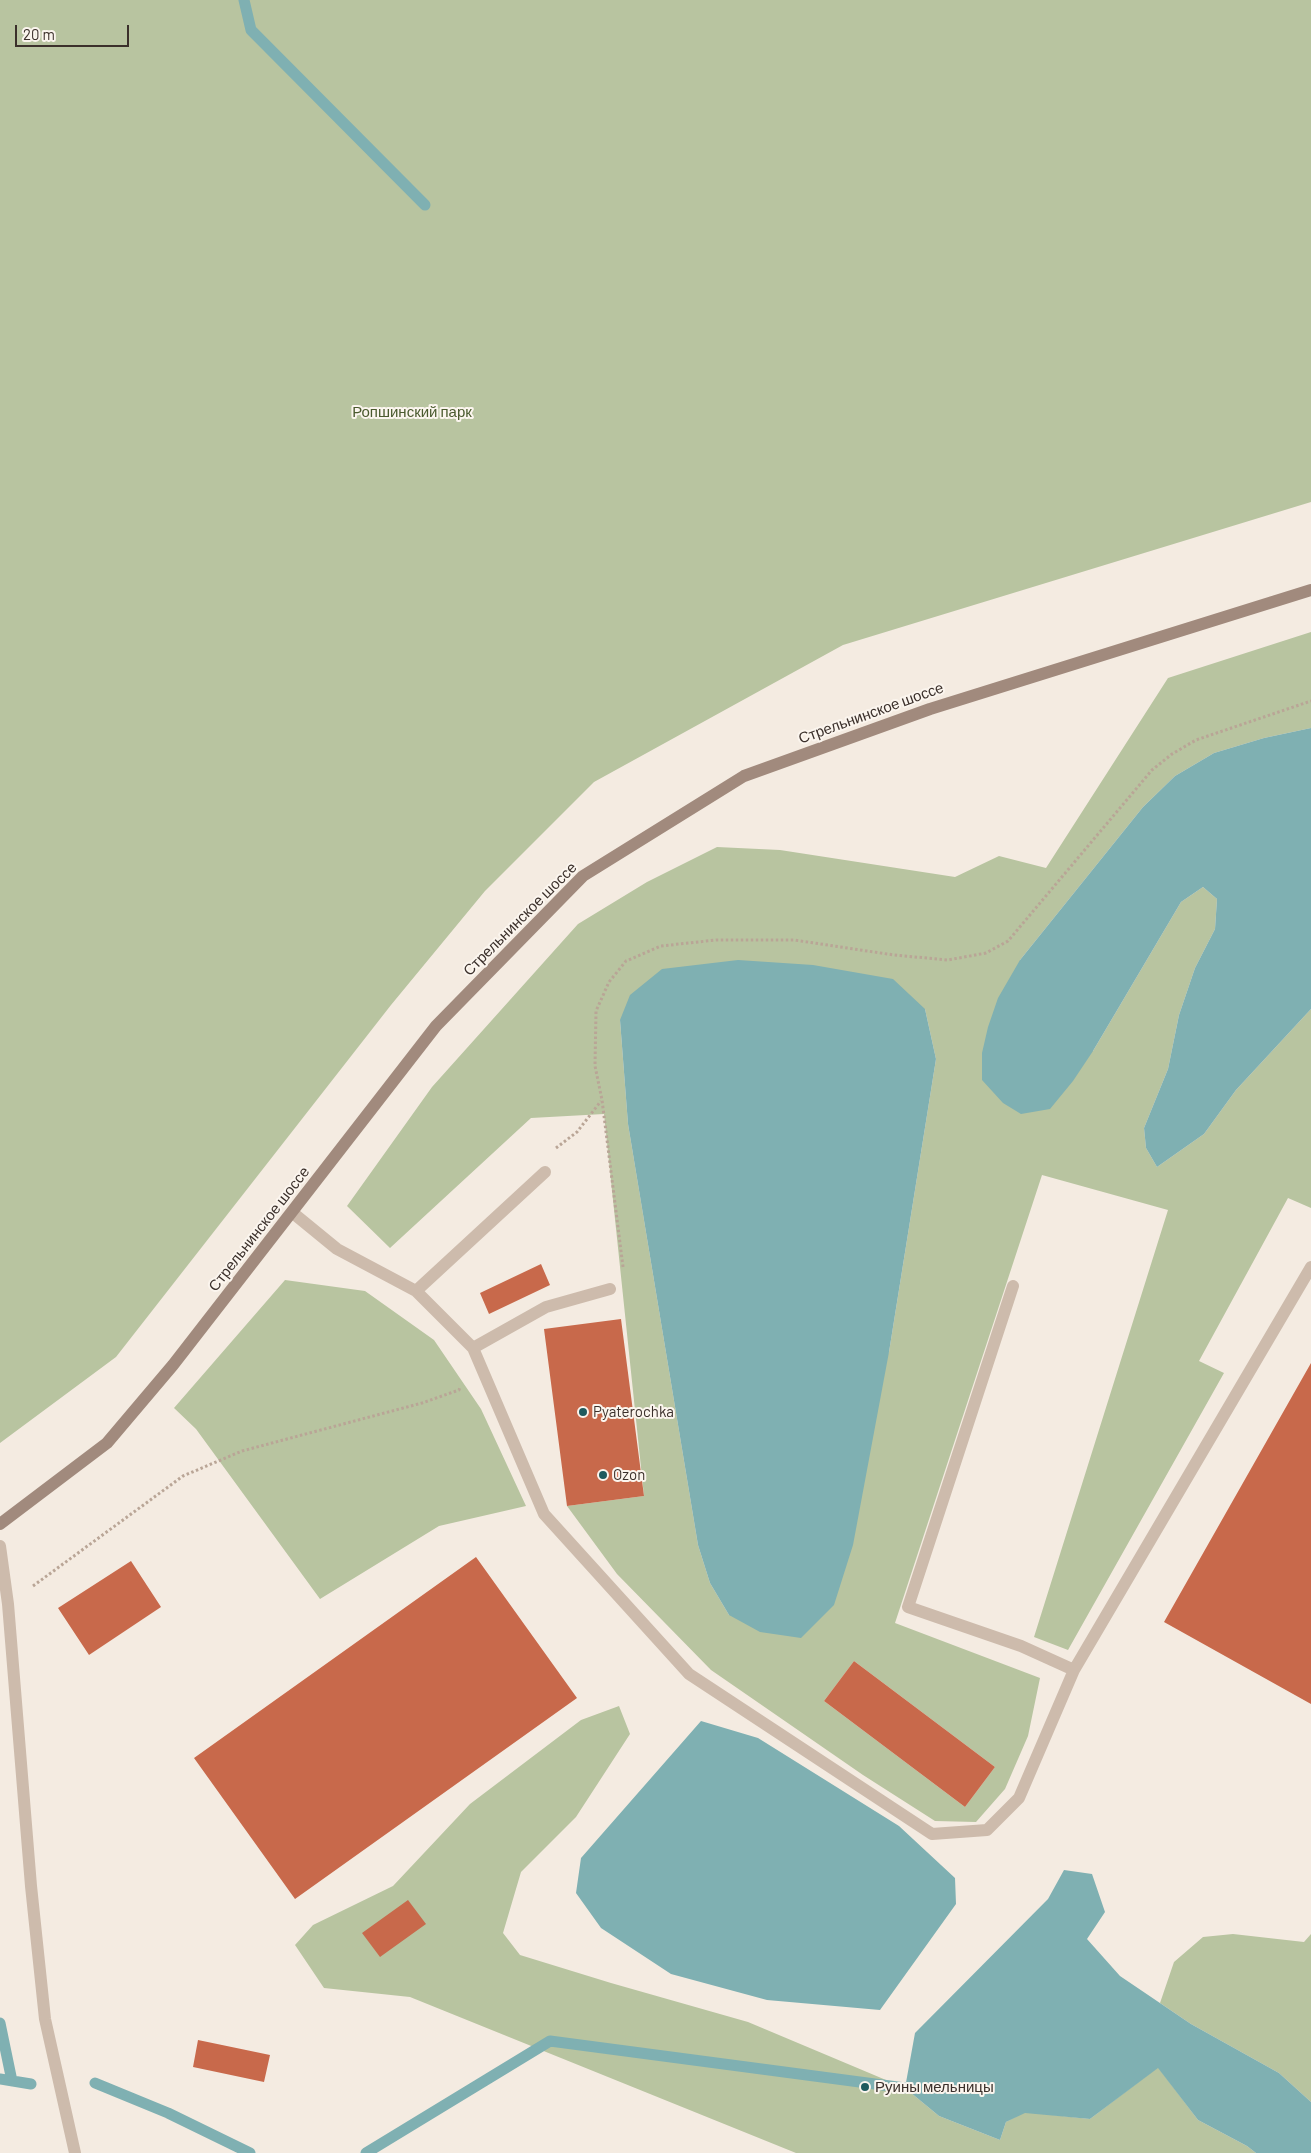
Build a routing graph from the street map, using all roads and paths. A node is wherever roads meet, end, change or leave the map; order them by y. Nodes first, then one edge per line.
1 (1311, 590) edge
2 (1311, 701) edge
3 (602, 1100) junction
4 (545, 1172) joint
5 (293, 1213) junction
6 (1311, 1267) edge
7 (1013, 1286) dead end
8 (610, 1289) joint
9 (416, 1291) junction
10 (473, 1348) junction
11 (0, 1524) edge
12 (0, 1546) edge
13 (8, 1604) junction
14 (1074, 1670) junction
15 (75, 2153) edge

1 - 5 main road, Стрельнинское шоссе
2 - 3 path
3 - 4 path
3 - 8 path
4 - 9 street
5 - 9 street
5 - 11 main road, Стрельнинское шоссе
6 - 14 street
7 - 14 street
8 - 10 street
9 - 10 street
10 - 13 path
10 - 14 street
12 - 13 street
13 - 15 street

